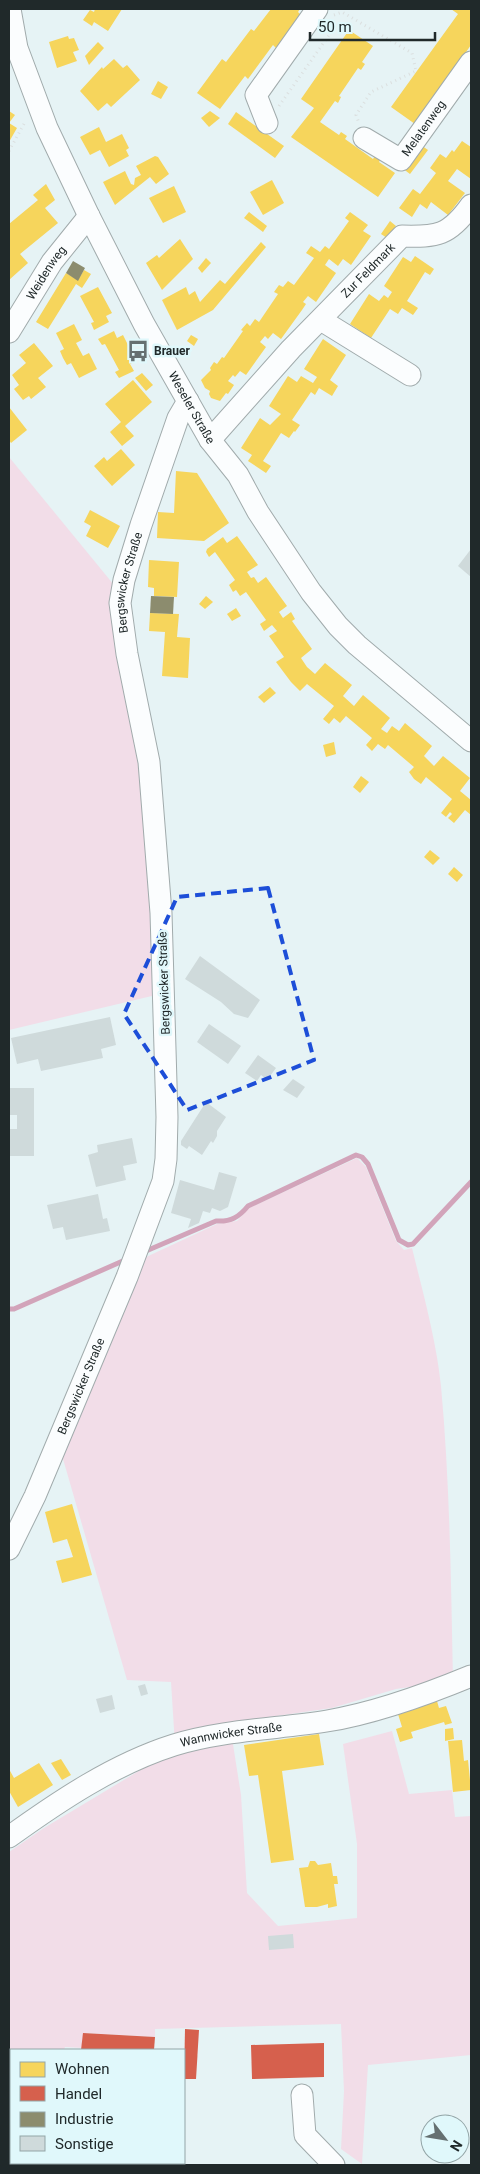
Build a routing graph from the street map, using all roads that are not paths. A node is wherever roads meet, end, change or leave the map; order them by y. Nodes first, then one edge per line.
1 (10, 9) edge
2 (317, 9) edge
3 (471, 62) edge
4 (267, 123) road end
5 (364, 138) road end
6 (471, 205) edge
7 (89, 216) junction
8 (321, 320) junction
9 (9, 332) edge
10 (410, 375) dead end
11 (188, 401) junction
12 (210, 440) junction
13 (471, 741) edge
14 (9, 1549) edge
15 (471, 1676) edge
16 (9, 1837) edge
17 (302, 2095) dead end
18 (334, 2165) edge

1 - 7 street, Weseler Straße
2 - 4 street
3 - 5 street, Melatenweg
6 - 8 street, Zur Feldmark
7 - 9 street, Weidenweg
7 - 11 street, Weseler Straße
8 - 10 street
8 - 12 street, Zur Feldmark
11 - 12 street, Weseler Straße
11 - 14 street, Bergswicker Straße
12 - 13 street, Weseler Straße
15 - 16 street, Wannwicker Straße
17 - 18 street

